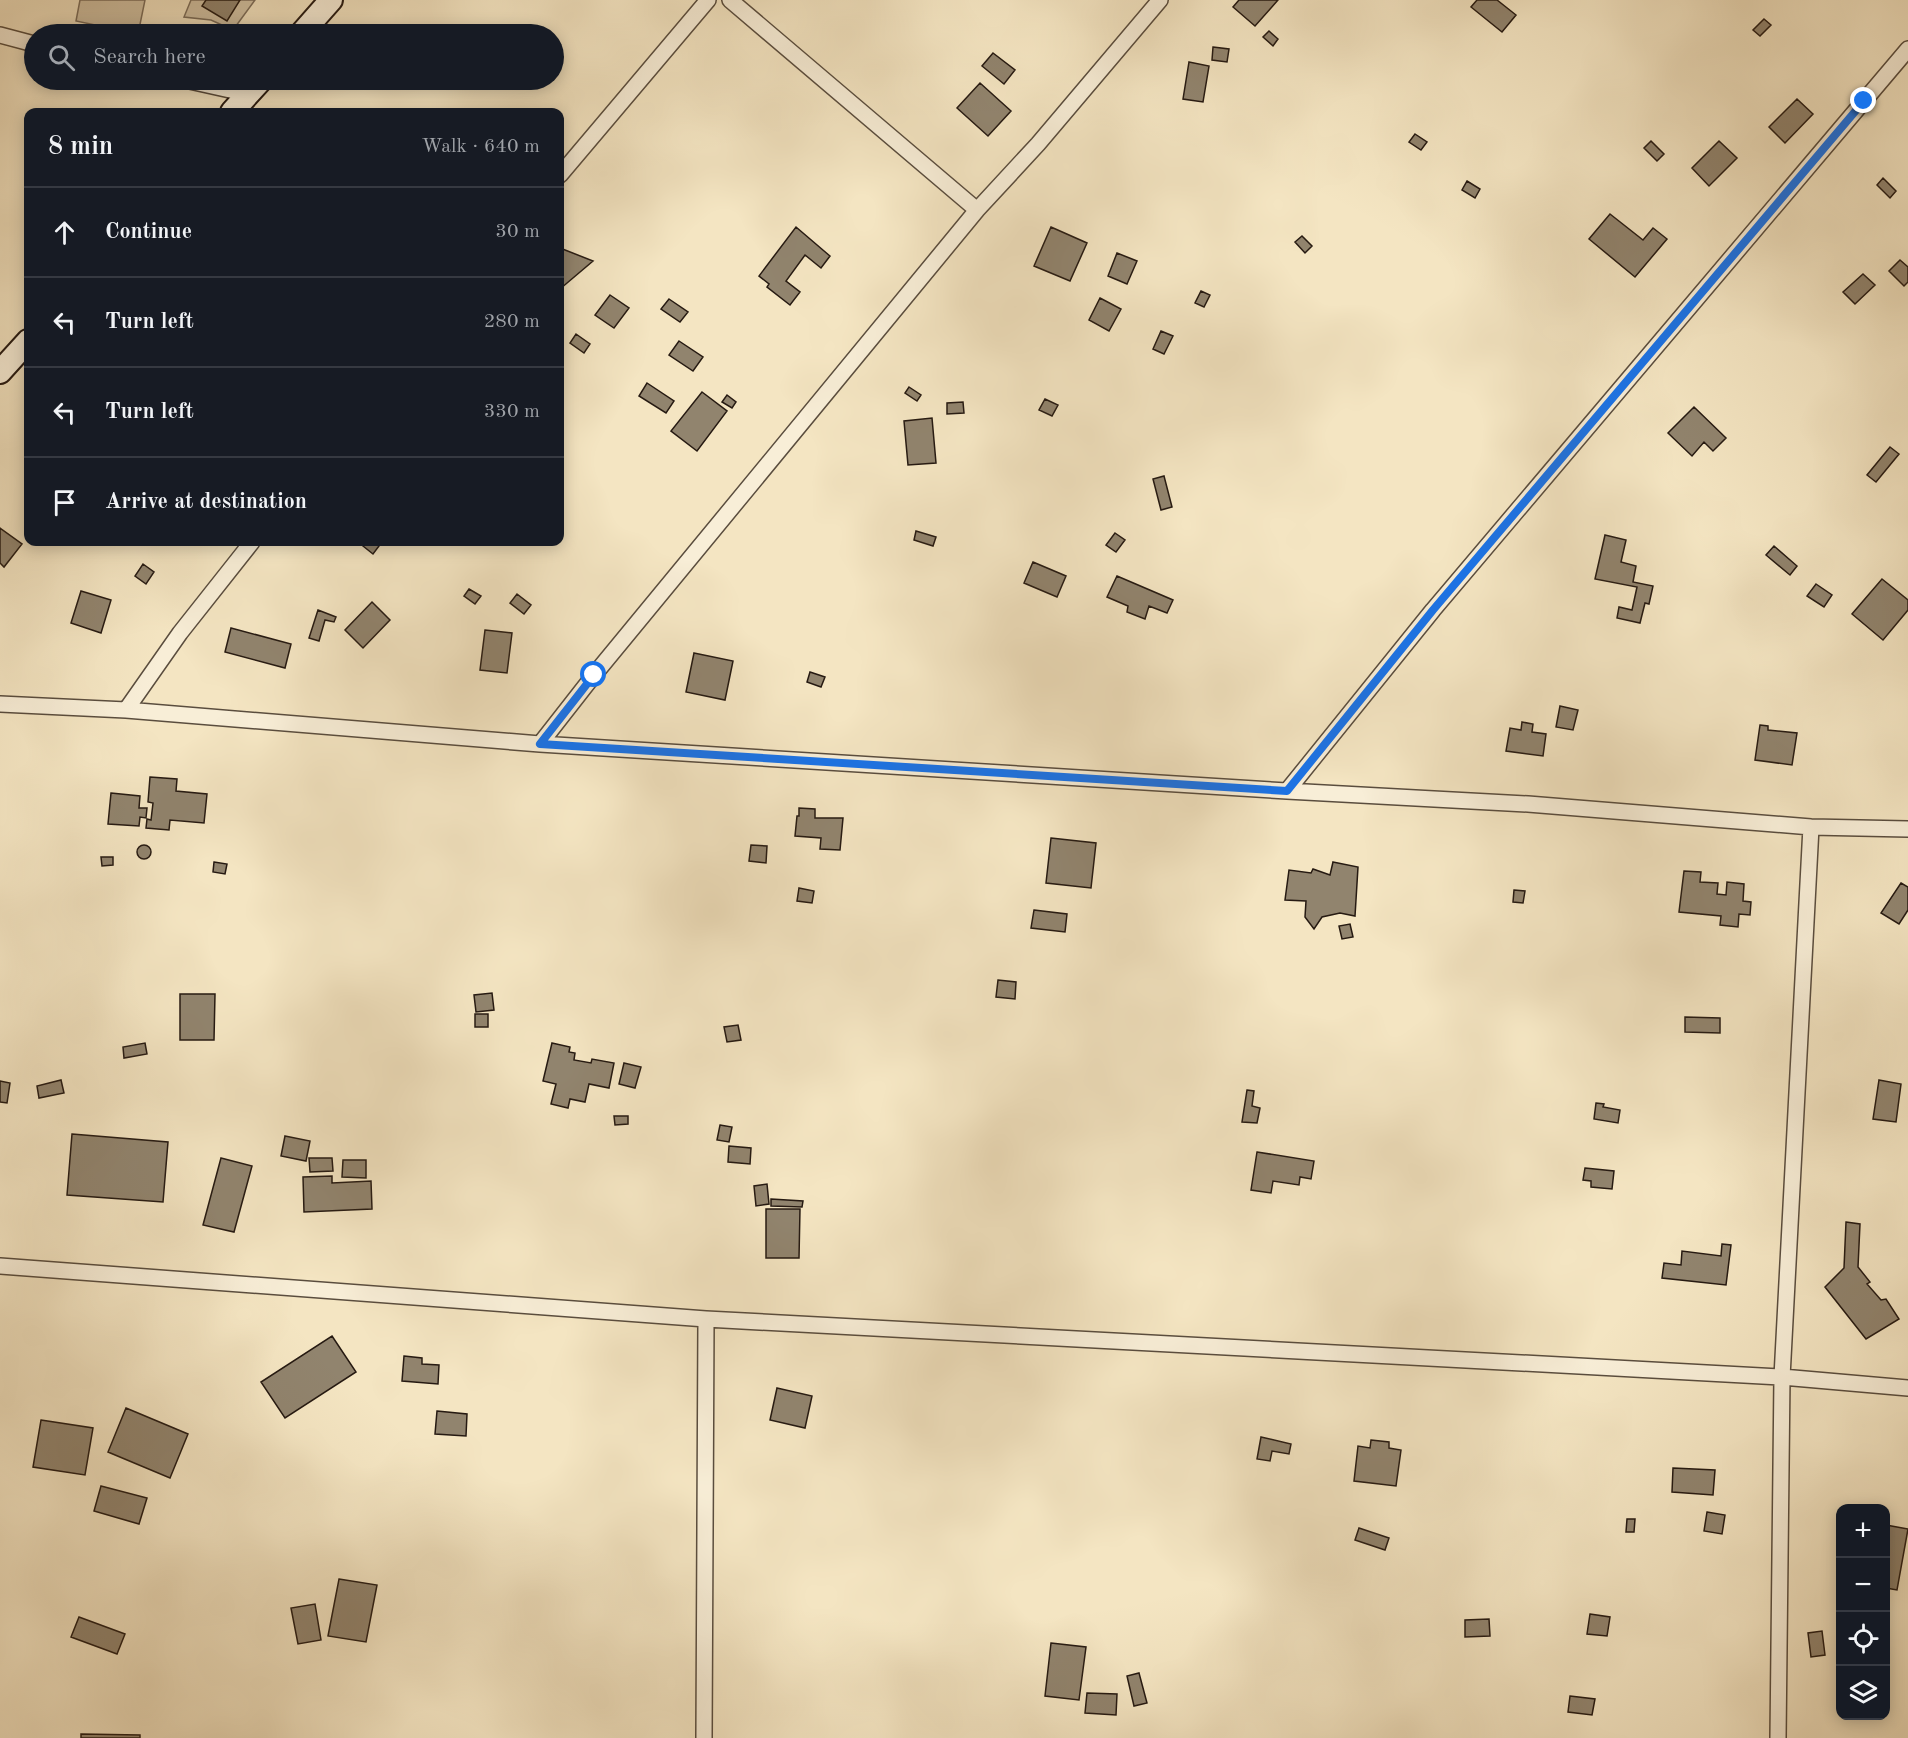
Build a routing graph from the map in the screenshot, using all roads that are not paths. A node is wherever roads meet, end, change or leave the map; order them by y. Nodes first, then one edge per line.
1 (331, 0) edge
2 (708, 0) edge
3 (730, 0) edge
4 (1160, 0) edge
5 (310, 24) edge
6 (0, 35) edge
7 (24, 41) edge
8 (1908, 49) edge
9 (252, 90) edge
10 (236, 108) edge
11 (564, 170) edge
12 (977, 210) junction
13 (24, 345) edge
14 (0, 372) edge
15 (249, 546) edge
16 (0, 704) edge
17 (126, 710) junction
18 (540, 744) junction
19 (1287, 791) junction
20 (1811, 827) junction
21 (1908, 829) edge
22 (0, 1266) edge
23 (706, 1319) junction
24 (1782, 1377) junction
25 (1908, 1388) edge
26 (704, 1738) edge
27 (1778, 1738) edge

1 - 5 main road
2 - 11 street
3 - 12 street
4 - 12 street
6 - 7 street
8 - 19 street
9 - 10 main road
12 - 18 street
13 - 14 main road
15 - 17 street
16 - 17 street
17 - 18 street
18 - 19 street
19 - 20 street
20 - 21 street
20 - 24 street
22 - 23 street
23 - 24 street
23 - 26 street
24 - 25 street
24 - 27 street

